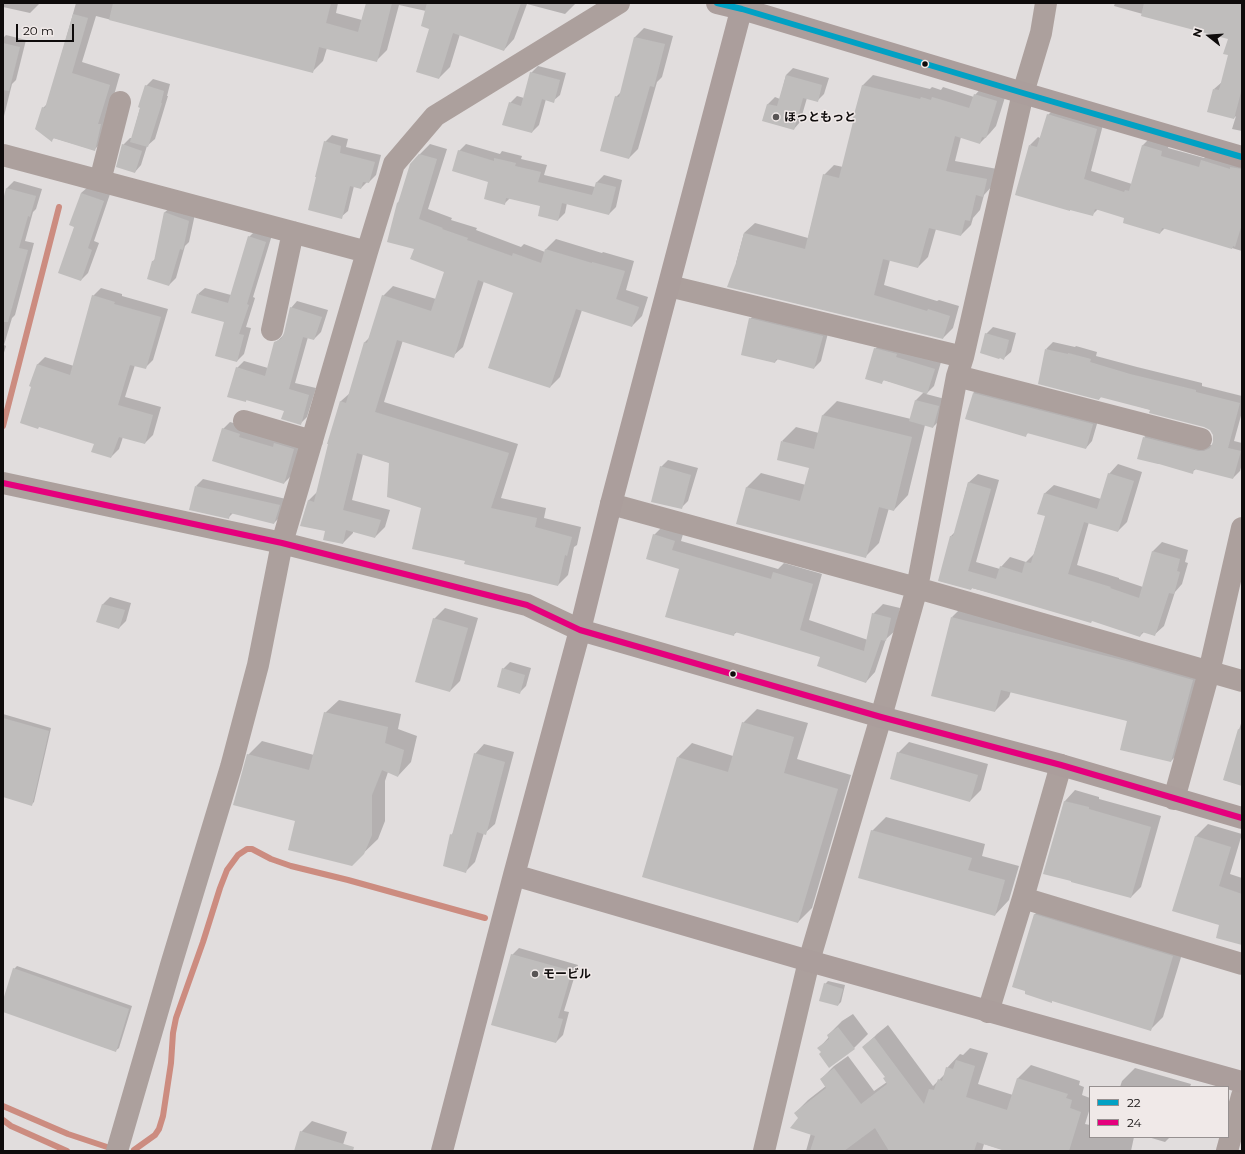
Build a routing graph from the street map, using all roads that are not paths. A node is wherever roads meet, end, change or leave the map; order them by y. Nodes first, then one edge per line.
1 (619, 3) edge
2 (717, 3) edge
3 (1046, 3) edge
4 (742, 6) edge
5 (1023, 94) junction
6 (120, 102) dead end
7 (3, 155) edge
8 (1242, 157) edge
9 (100, 181) junction
10 (293, 232) junction
11 (366, 252) junction
12 (669, 286) junction
13 (272, 330) dead end
14 (960, 366) junction
15 (244, 421) dead end
16 (1201, 439) dead end
17 (312, 441) junction
18 (3, 483) edge
19 (611, 504) junction
20 (1242, 528) edge
21 (282, 543) junction
22 (1239, 559) edge
23 (917, 588) junction
24 (580, 630) junction
25 (1209, 672) junction
26 (1242, 680) edge
27 (881, 717) junction
28 (1061, 766) junction
29 (1174, 799) junction
30 (1242, 818) edge
31 (514, 875) junction
32 (1024, 898) junction
33 (808, 961) junction
34 (1242, 964) edge
35 (988, 1012) junction
36 (1242, 1082) edge
37 (1242, 1096) edge
38 (118, 1151) edge
39 (442, 1151) edge
40 (764, 1151) edge
41 (1227, 1151) edge

1 - 11 street
2 - 4 street
3 - 5 street
4 - 5 street
4 - 12 street
5 - 8 street
5 - 14 street
6 - 9 street
7 - 9 street
9 - 10 street
10 - 11 street
10 - 13 street
11 - 17 street
12 - 14 street
12 - 19 street
14 - 16 street
14 - 23 street
15 - 17 street
17 - 21 street
18 - 21 street
19 - 23 street
19 - 24 street
20 - 22 street
21 - 24 street
21 - 38 street
22 - 25 street
23 - 25 street
23 - 27 street
24 - 27 street
24 - 31 street
25 - 26 street
25 - 29 street
27 - 28 street
27 - 33 street
28 - 29 street
28 - 32 street
29 - 30 street
31 - 33 street
31 - 39 street
32 - 34 street
32 - 35 street
33 - 35 street
33 - 40 street
35 - 36 street
37 - 41 street

